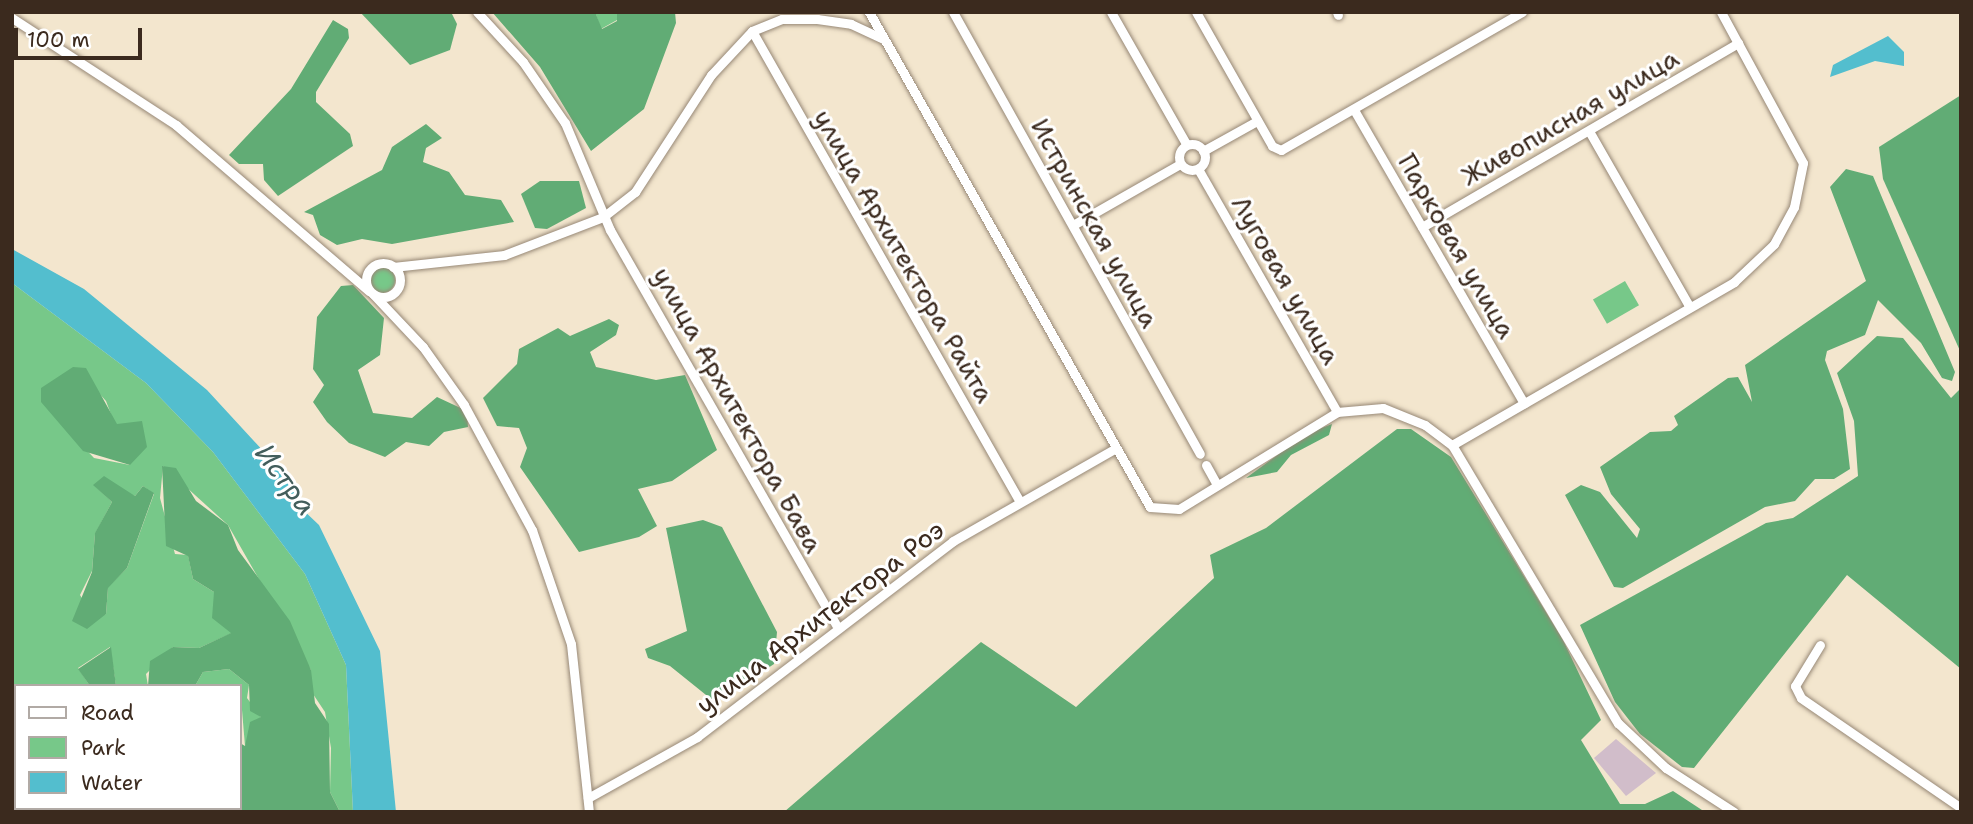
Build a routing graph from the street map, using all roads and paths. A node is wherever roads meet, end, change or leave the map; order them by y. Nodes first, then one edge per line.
1 (477, 12) edge
2 (869, 12) edge
3 (953, 12) edge
4 (1111, 12) edge
5 (1196, 12) edge
6 (1522, 12) edge
7 (1721, 12) edge
8 (12, 18) edge
9 (752, 31) junction
10 (885, 40) junction
11 (1738, 43) junction
12 (1354, 110) junction
13 (1257, 121) junction
14 (1589, 131) junction
15 (1187, 145) junction
16 (1203, 151) junction
17 (1180, 164) junction
18 (1198, 169) junction
19 (603, 216) junction
20 (1073, 225) junction
21 (1422, 227) junction
22 (393, 267) junction
23 (421, 267) junction
24 (371, 268) junction
25 (352, 272) junction
26 (397, 288) junction
27 (371, 292) junction
28 (1690, 307) junction
29 (399, 320) junction
30 (1524, 403) junction
31 (1337, 412) junction
32 (1452, 445) junction
33 (1114, 449) junction
34 (1200, 454) dead end
35 (1206, 465) dead end
36 (1217, 485) junction
37 (1020, 502) junction
38 (836, 625) junction
39 (1820, 645) dead end
40 (588, 798) junction
41 (1961, 808) edge
42 (589, 812) edge
43 (1734, 812) edge

1 - 19 street, улица Архитектора Бава
2 - 10 street
3 - 20 street, Истринская улица
4 - 15 street
5 - 13 street
6 - 12 street
7 - 11 street
8 - 25 street
9 - 10 street
9 - 19 street
9 - 37 street, улица Архитектора Райта
10 - 33 street
11 - 14 street, Живописная улица
11 - 28 street
12 - 13 street
12 - 21 street, Парковая улица
13 - 16 street
14 - 21 street, Живописная улица
14 - 28 street
15 - 16 street
15 - 17 street
16 - 18 street
17 - 18 street
17 - 20 street
18 - 31 street, Луговая улица
19 - 23 street
19 - 38 street, улица Архитектора Бава
20 - 34 street, Истринская улица
21 - 30 street, Парковая улица
22 - 23 street
22 - 24 street
22 - 26 street
23 - 26 street
24 - 25 street
24 - 27 street
25 - 27 street
26 - 27 street
26 - 29 street
27 - 29 street
28 - 30 street
29 - 40 street
30 - 32 street
31 - 32 street
31 - 36 street
32 - 43 street
33 - 36 street
33 - 37 street, улица Архитектора Роэ
35 - 36 street
37 - 38 street, улица Архитектора Роэ
38 - 40 street, улица Архитектора Роэ
39 - 41 street
40 - 42 street

